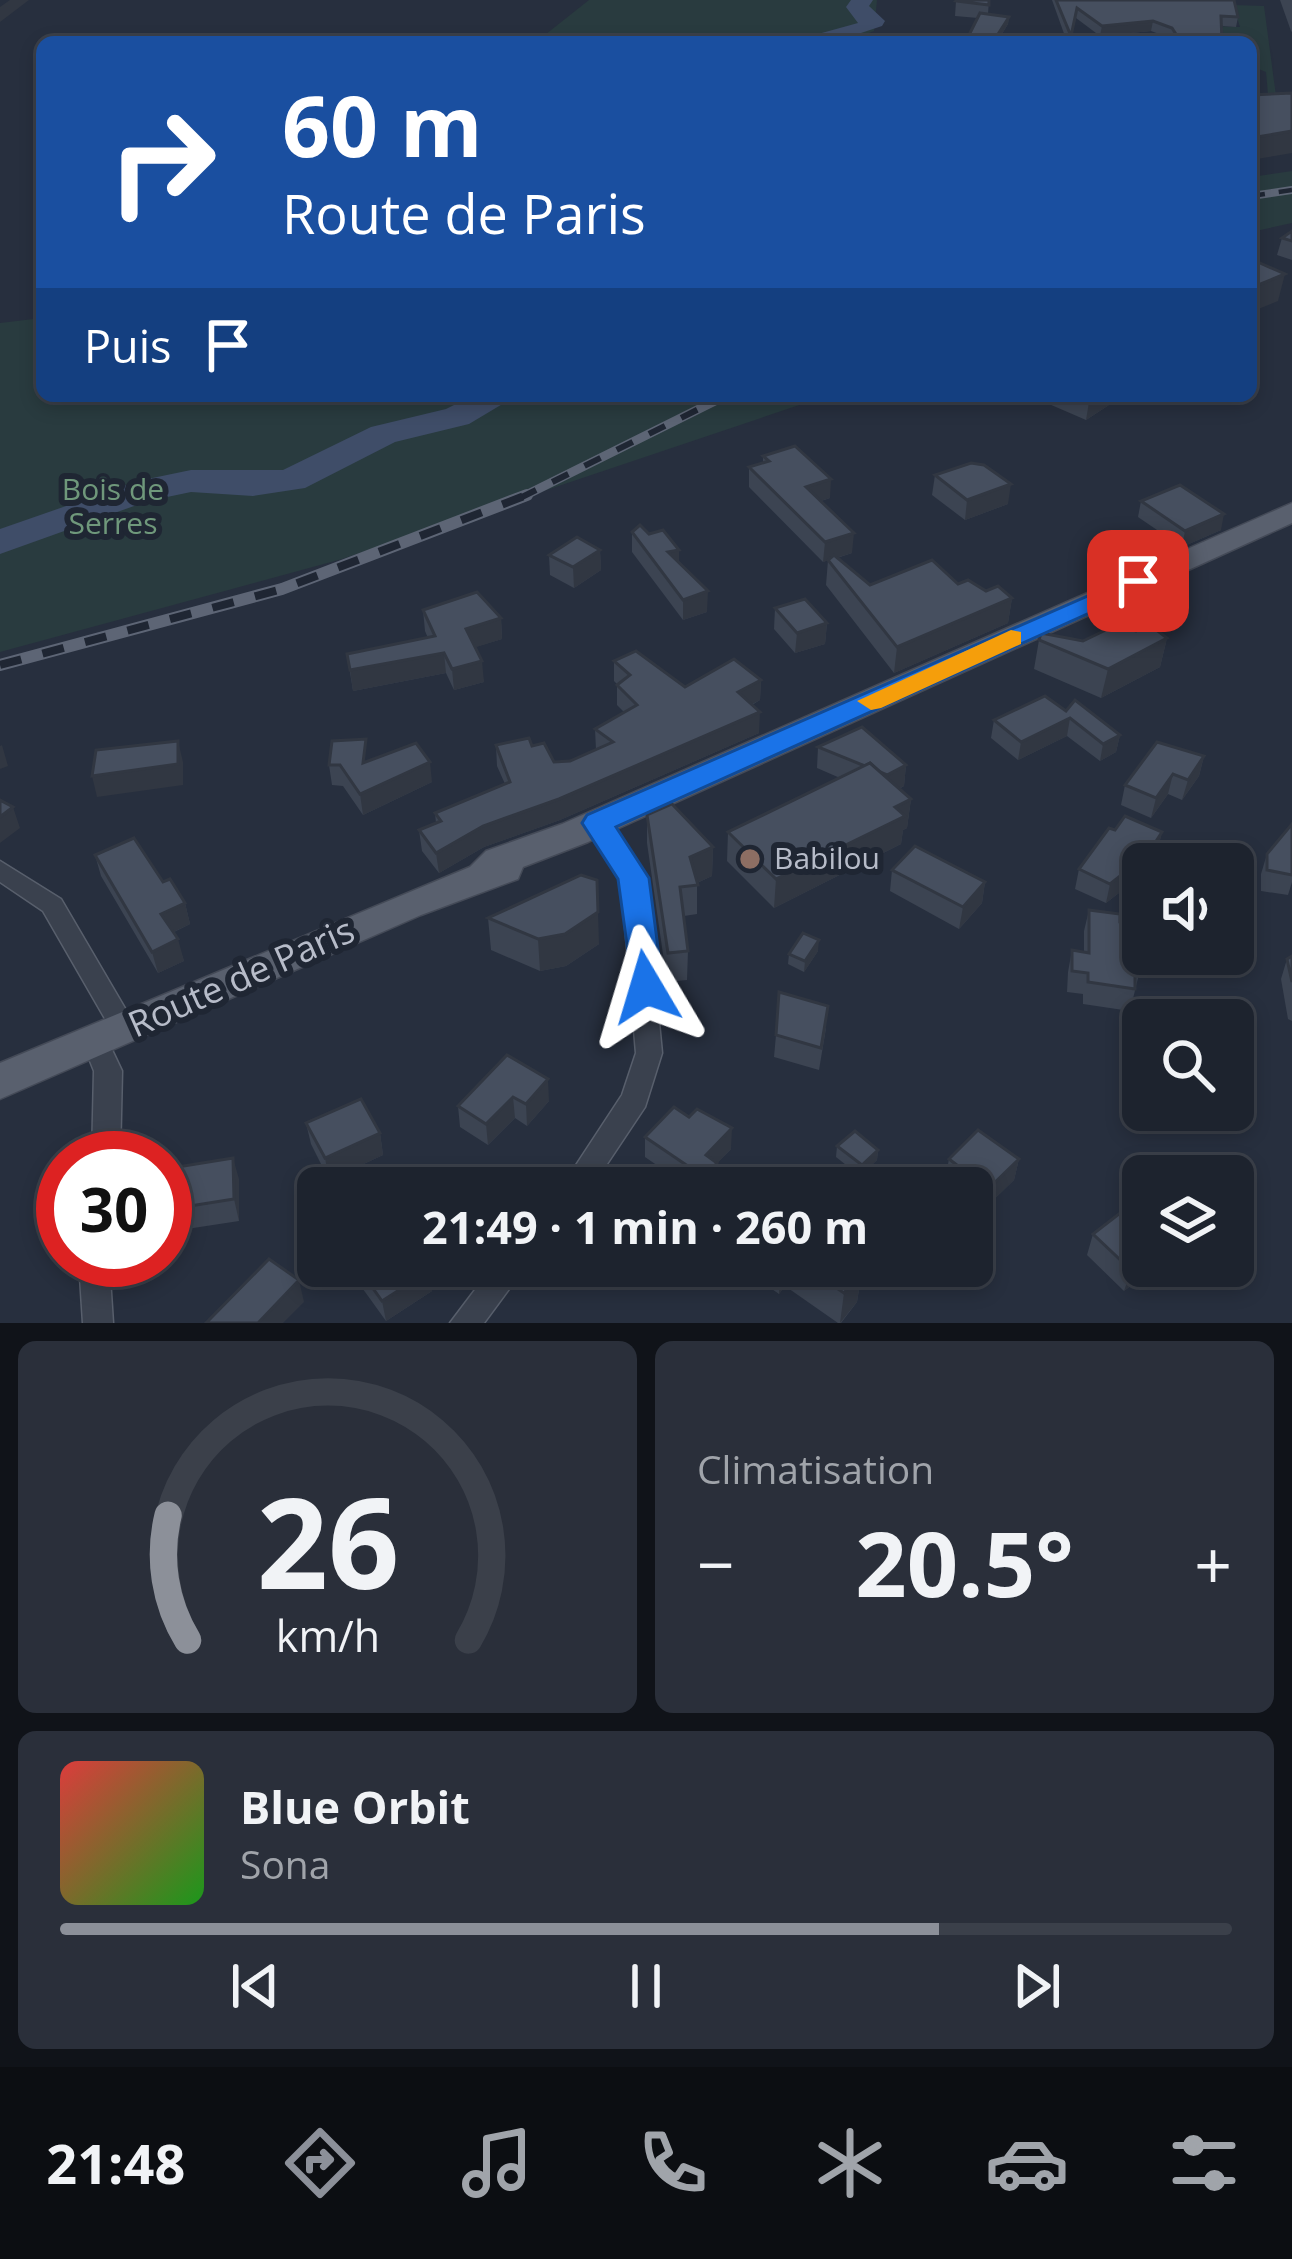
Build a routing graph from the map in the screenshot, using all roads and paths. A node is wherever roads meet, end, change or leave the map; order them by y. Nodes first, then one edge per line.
1 (1292, 512) edge
2 (586, 828) junction
3 (0, 870) edge
4 (110, 1035) junction
5 (0, 1082) edge
6 (107, 1131) edge
7 (589, 1167) edge
8 (96, 1287) edge
9 (494, 1287) edge
10 (98, 1323) edge
11 (465, 1323) edge

1 - 2 main road, Route de Paris
2 - 4 main road, Route de Paris
2 - 7 street
3 - 4 street
4 - 5 main road, Route de Paris
4 - 6 street
8 - 10 street
9 - 11 street

